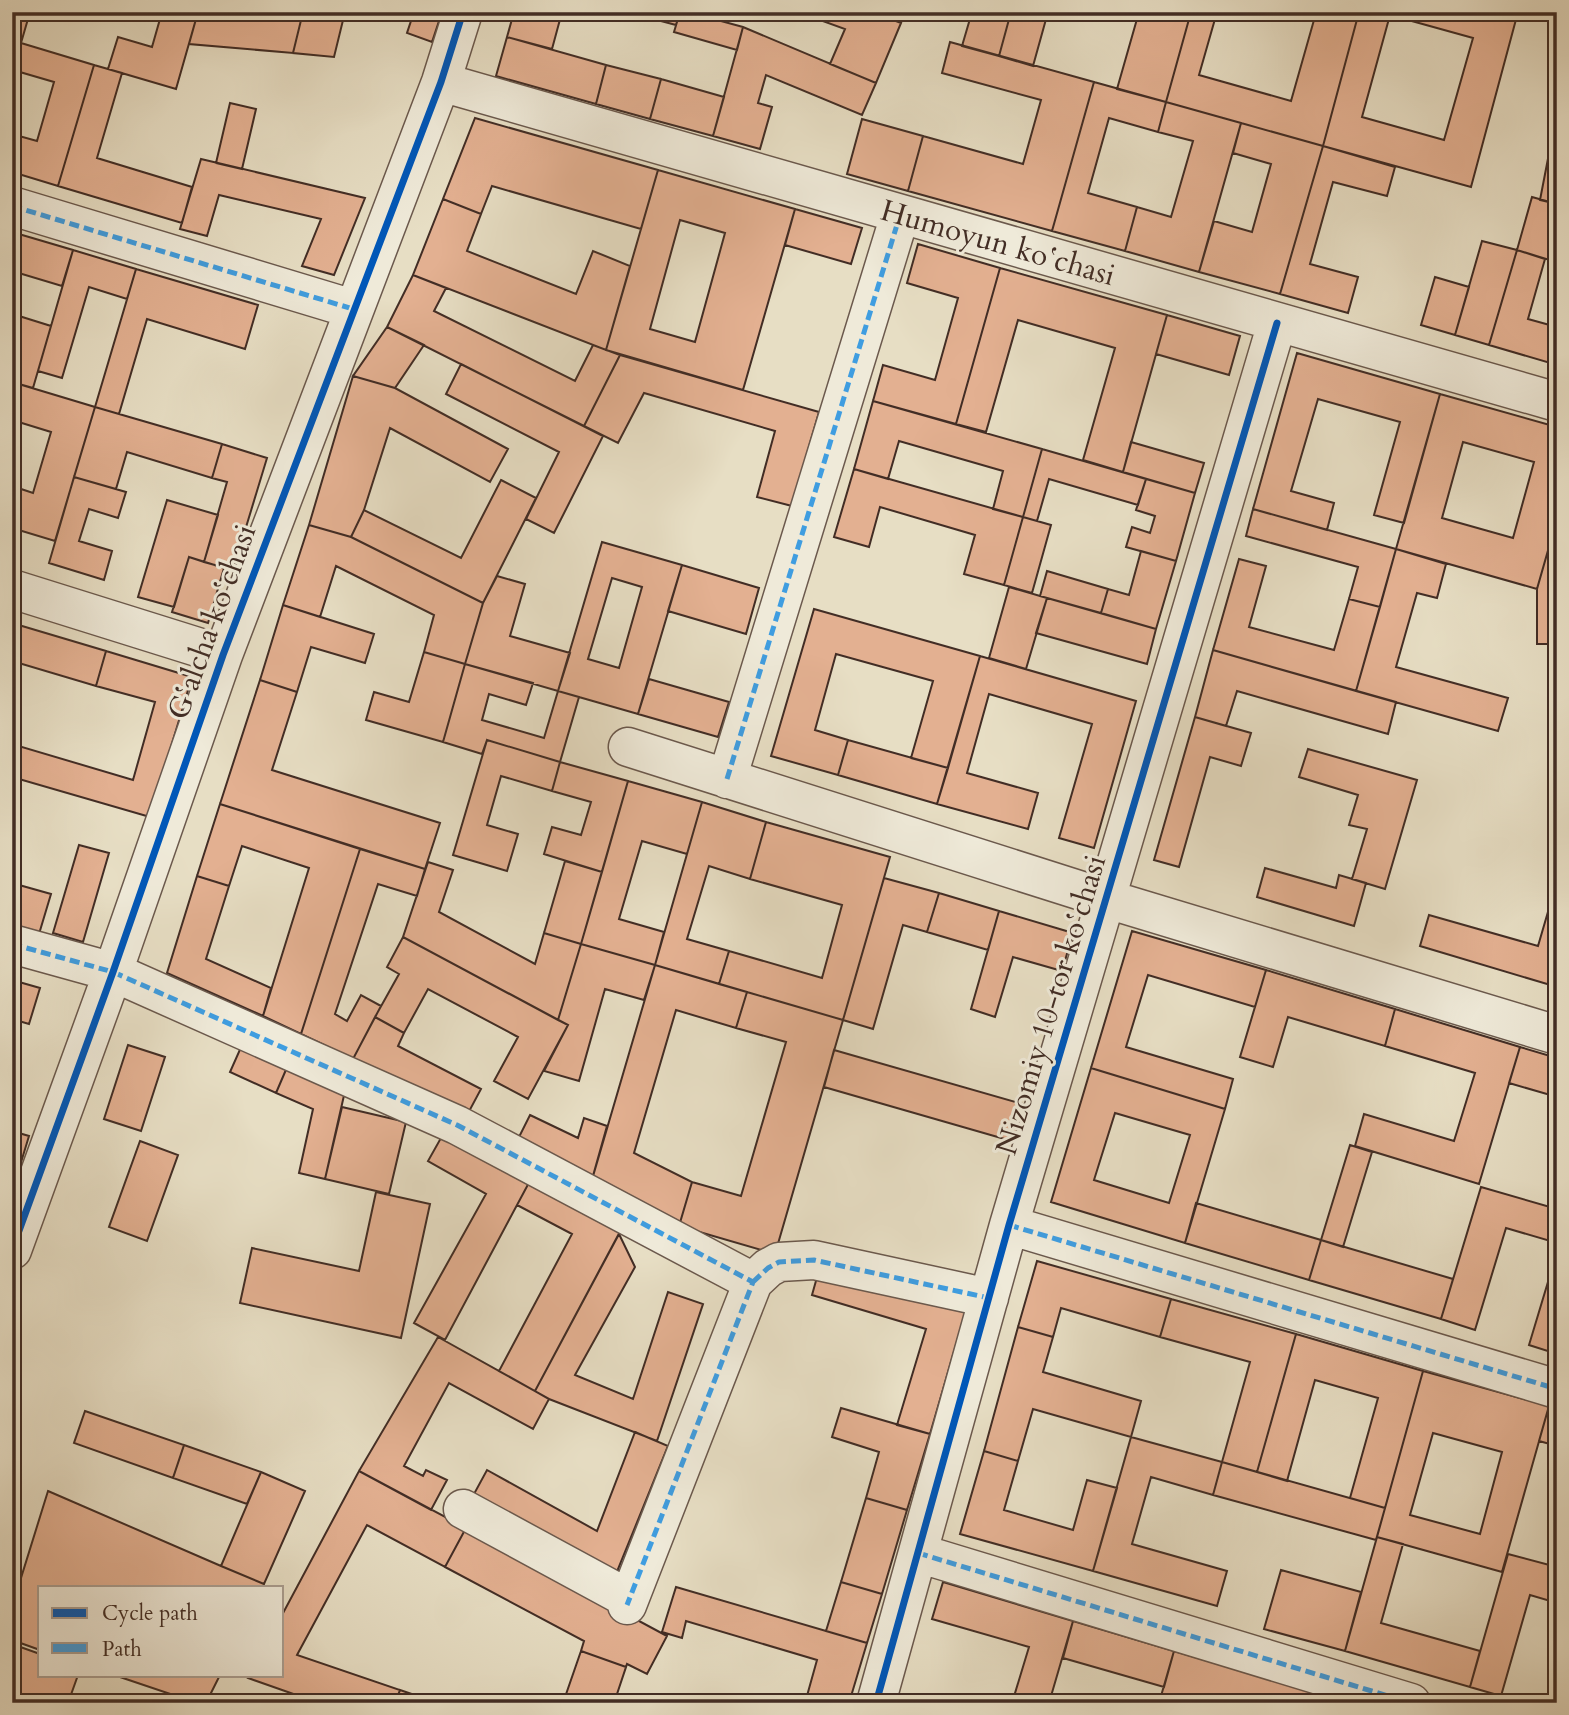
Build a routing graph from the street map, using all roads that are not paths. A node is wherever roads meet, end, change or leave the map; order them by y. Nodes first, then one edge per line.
1 (463, 12) edge
2 (441, 82) junction
3 (12, 206) edge
4 (900, 215) junction
5 (353, 309) junction
6 (1277, 323) junction
7 (1557, 402) edge
8 (12, 589) edge
9 (223, 655) junction
10 (628, 747) dead end
11 (727, 779) junction
12 (1107, 899) junction
13 (12, 944) edge
14 (113, 972) junction
15 (1557, 1035) edge
16 (1009, 1225) junction
17 (12, 1250) edge
18 (753, 1282) junction
19 (989, 1298) junction
20 (1557, 1389) edge
21 (463, 1509) dead end
22 (918, 1553) junction
23 (876, 1703) edge
24 (1411, 1703) edge

1 - 2 street, Gʻalcha koʻchasi
2 - 4 street, Humoyun koʻchasi
2 - 5 street, Gʻalcha koʻchasi
3 - 5 street
4 - 6 street, Humoyun koʻchasi
4 - 11 street
5 - 9 street, Gʻalcha koʻchasi
6 - 7 street, Humoyun koʻchasi
6 - 12 street, Nizomiy 10-tor koʻchasi
8 - 9 street
9 - 14 street, Gʻalcha koʻchasi
10 - 11 street
11 - 12 street
12 - 15 street
12 - 16 street, Nizomiy 10-tor koʻchasi
13 - 14 street
14 - 17 street, Gʻalcha koʻchasi
14 - 18 street
16 - 19 street, Nizomiy 10-tor koʻchasi
16 - 20 street
18 - 19 street
18 - 21 street
19 - 22 street, Nizomiy 10-tor koʻchasi
22 - 23 street, Nizomiy 10-tor koʻchasi
22 - 24 street

